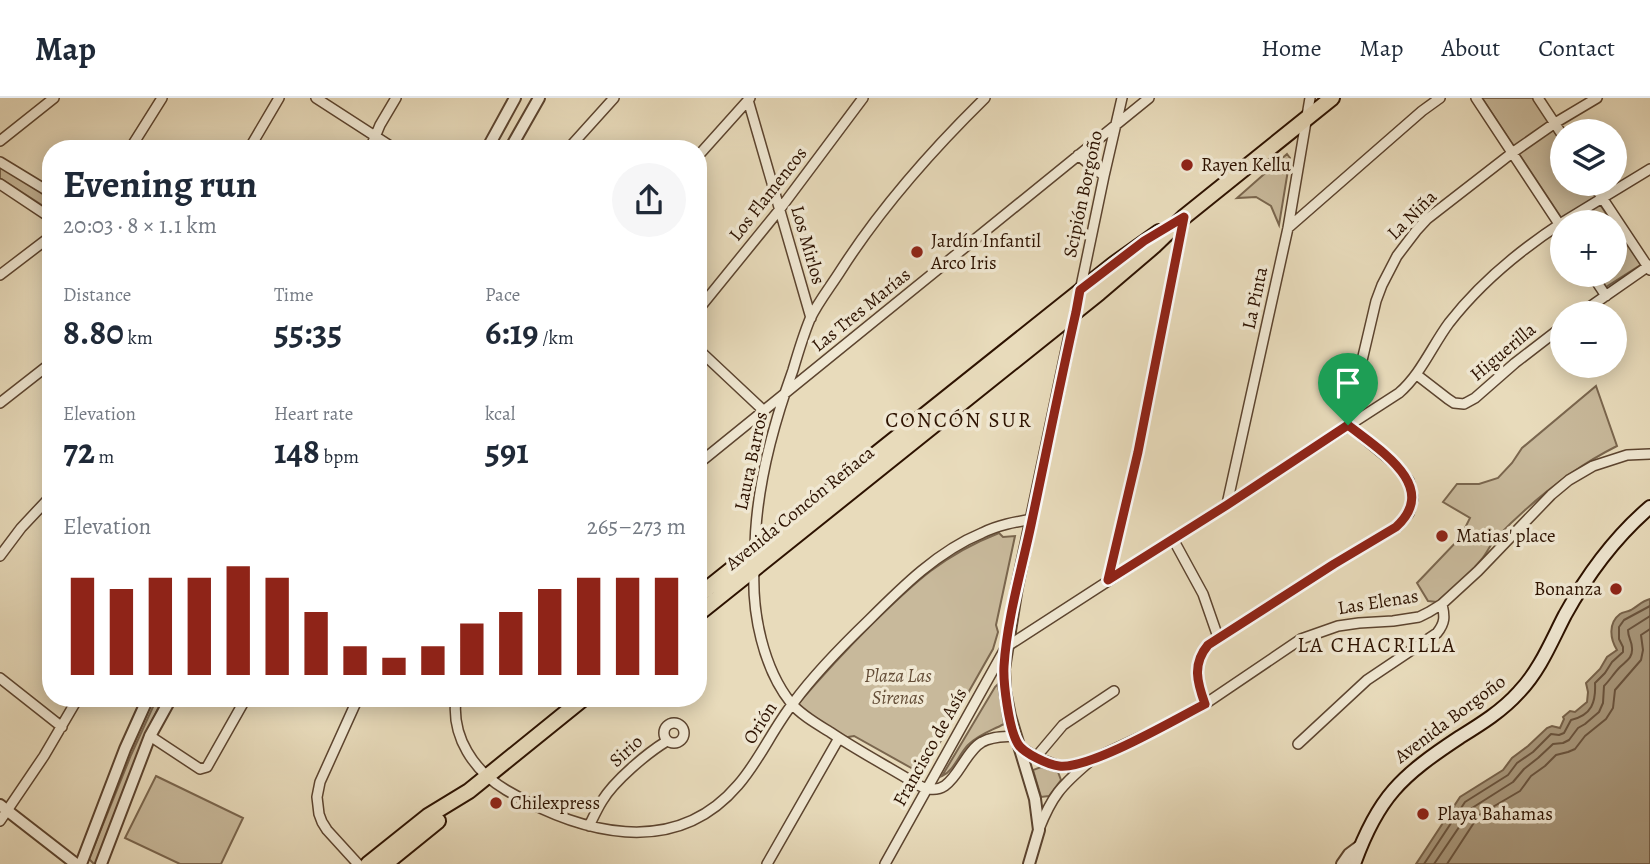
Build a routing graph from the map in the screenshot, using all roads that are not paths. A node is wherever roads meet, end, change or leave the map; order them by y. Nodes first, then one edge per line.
1 (54, 98) edge
2 (162, 98) edge
3 (279, 98) edge
4 (316, 98) edge
5 (396, 98) edge
6 (515, 98) edge
7 (539, 98) edge
8 (614, 98) edge
9 (863, 98) edge
10 (985, 98) edge
11 (1122, 98) edge
12 (1149, 98) edge
13 (1310, 98) edge
14 (1332, 98) edge
15 (1440, 98) edge
16 (1476, 98) edge
17 (1538, 98) edge
18 (1597, 98) edge
19 (749, 99) edge
20 (1306, 119) junction
21 (1552, 119) edge
22 (1562, 119) edge
23 (1116, 124) junction
24 (1550, 126) edge
25 (376, 136) junction
26 (136, 140) edge
27 (254, 140) edge
28 (374, 140) edge
29 (382, 140) edge
30 (492, 140) edge
31 (516, 140) edge
32 (576, 140) edge
33 (0, 141) edge
34 (707, 146) edge
35 (1512, 153) junction
36 (1078, 155) junction
37 (0, 162) edge
38 (1650, 169) edge
39 (1104, 176) junction
40 (0, 184) edge
41 (42, 188) edge
42 (1602, 198) junction
43 (780, 209) junction
44 (1552, 210) edge
45 (1584, 210) edge
46 (42, 212) edge
47 (1184, 217) junction
48 (1288, 228) junction
49 (1550, 233) edge
50 (42, 243) edge
51 (1649, 268) edge
52 (0, 275) edge
53 (1600, 287) edge
54 (1080, 290) junction
55 (1606, 296) junction
56 (707, 299) edge
57 (1599, 301) edge
58 (1076, 312) junction
59 (811, 318) junction
60 (1550, 336) edge
61 (707, 357) edge
62 (42, 370) edge
63 (1417, 375) junction
64 (783, 397) junction
65 (0, 403) edge
66 (764, 411) junction
67 (1348, 425) junction
68 (1650, 454) edge
69 (707, 455) edge
70 (42, 504) edge
71 (1227, 505) junction
72 (1650, 507) edge
73 (1032, 519) junction
74 (1172, 540) junction
75 (755, 551) junction
76 (0, 556) edge
77 (754, 570) junction
78 (1108, 580) junction
79 (707, 589) edge
80 (1442, 604) junction
81 (707, 607) edge
82 (1218, 637) junction
83 (1006, 648) junction
84 (0, 678) edge
85 (1114, 691) dead end
86 (792, 704) junction
87 (1205, 704) junction
88 (73, 707) edge
89 (144, 707) edge
90 (166, 707) edge
91 (241, 707) edge
92 (354, 707) edge
93 (455, 707) edge
94 (573, 707) edge
95 (62, 727) junction
96 (150, 736) junction
97 (839, 738) junction
98 (667, 741) dead end
99 (1017, 741) junction
100 (1298, 744) dead end
101 (1036, 757) junction
102 (1089, 761) junction
103 (486, 777) junction
104 (926, 789) junction
105 (469, 791) junction
106 (4, 808) edge
107 (0, 821) edge
108 (589, 826) junction
109 (1039, 830) junction
110 (1361, 845) junction
111 (76, 864) edge
112 (81, 864) edge
113 (101, 864) edge
114 (358, 864) edge
115 (368, 864) edge
116 (384, 864) edge
117 (768, 864) edge
118 (885, 864) edge
119 (1029, 864) edge
120 (1342, 864) edge
121 (1354, 864) edge

1 - 33 street
2 - 26 street
3 - 27 street
4 - 25 street
5 - 25 street
6 - 30 street
7 - 31 street
8 - 32 street
9 - 43 street, Los Flamencos
10 - 59 street, Laura Barros
11 - 23 street, Scipión Borgoño
12 - 23 street, Las Tres Marías
13 - 20 street, La Pinta
14 - 20 main road, Avenida Concón Reñaca
15 - 48 street
16 - 35 street
17 - 21 street
18 - 22 street, La Niña
19 - 34 street
19 - 43 street, Los Mirlos
20 - 47 main road, Avenida Concón Reñaca
20 - 48 street, La Pinta
23 - 36 street, Las Tres Marías
23 - 39 street, Scipión Borgoño
24 - 35 street, La Niña
25 - 28 street
25 - 29 street
35 - 44 street
35 - 67 street, La Niña
36 - 39 street
36 - 64 street, Las Tres Marías
37 - 41 street
38 - 42 street
39 - 54 street, Scipión Borgoño
40 - 46 street
42 - 45 street
42 - 51 street
43 - 56 street, Los Flamencos
43 - 59 street, Los Mirlos
47 - 54 main road, Avenida Concón Reñaca
47 - 58 main road, Avenida Concón Reñaca
47 - 78 street
48 - 71 street, La Pinta
49 - 63 street
50 - 52 street
51 - 55 street
53 - 55 street
54 - 58 street, Scipión Borgoño
54 - 75 main road, Avenida Concón Reñaca
55 - 57 street
58 - 73 street, Scipión Borgoño
58 - 77 main road, Avenida Concón Reñaca
59 - 64 street, Laura Barros
60 - 63 street, Higuerilla
61 - 66 street
62 - 65 street
63 - 67 street
64 - 66 street, Las Tres Marías
64 - 75 street, Laura Barros
66 - 69 street, Las Tres Marías
67 - 71 street
67 - 82 street
68 - 80 street, Las Elenas
70 - 76 street
71 - 74 street
72 - 110 main road, Avenida Borgoño
73 - 83 street, Scipión Borgoño
73 - 86 street, Orión
74 - 78 street
74 - 82 street
75 - 77 street, Laura Barros
75 - 79 main road, Avenida Concón Reñaca
77 - 81 main road, Avenida Concón Reñaca
77 - 86 street, Laura Barros
78 - 83 street
80 - 87 street, Las Elenas
80 - 100 street
82 - 87 street
83 - 99 street, Scipión Borgoño
83 - 104 street, Francisco de Asís
84 - 95 street
85 - 101 street
86 - 97 street, Laura Barros
86 - 108 street, Orión
87 - 102 street, Las Elenas
88 - 95 street
89 - 112 street
90 - 96 street
91 - 96 street
92 - 114 street
93 - 103 street
94 - 103 main road
95 - 106 street
96 - 113 street
97 - 104 street, Laura Barros
97 - 117 street
98 - 108 street, Sirio
99 - 101 street, Las Elenas
99 - 104 street
99 - 109 street, Scipión Borgoño
101 - 102 street, Las Elenas
102 - 109 street, Las Elenas
103 - 105 main road
103 - 108 street, Orión
104 - 118 street, Francisco de Asís
105 - 115 main road
105 - 116 main road
106 - 107 street
106 - 111 street
109 - 119 street
110 - 120 street
110 - 121 main road, Avenida Borgoño

